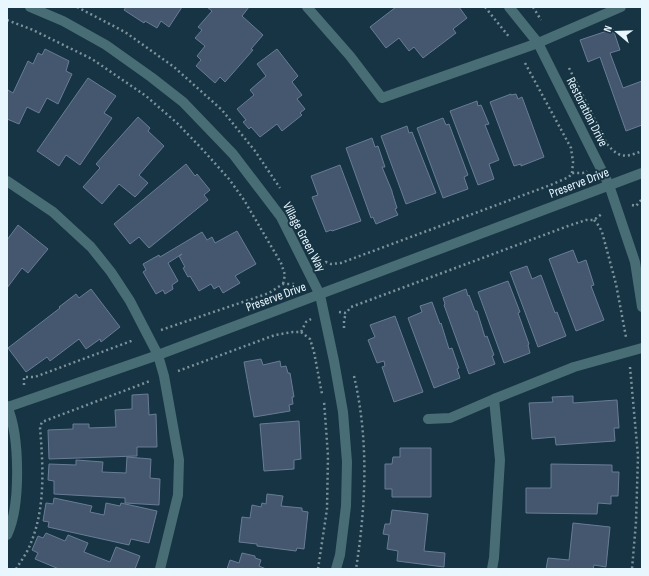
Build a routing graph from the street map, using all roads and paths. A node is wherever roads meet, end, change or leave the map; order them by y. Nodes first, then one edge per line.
1 (30, 7) edge
2 (307, 7) edge
3 (485, 7) edge
4 (510, 7) edge
5 (533, 7) edge
6 (621, 7) edge
7 (7, 20) edge
8 (552, 36) junction
9 (538, 43) junction
10 (519, 50) junction
11 (566, 62) dead end
12 (642, 152) edge
13 (572, 173) dead end
14 (642, 174) edge
15 (7, 181) edge
16 (609, 185) junction
17 (642, 199) edge
18 (616, 205) junction
19 (594, 220) junction
20 (283, 284) dead end
21 (320, 295) junction
22 (642, 307) edge
23 (324, 311) junction
24 (301, 332) junction
25 (642, 348) edge
26 (628, 352) junction
27 (158, 355) junction
28 (164, 376) junction
29 (494, 399) junction
30 (8, 407) edge
31 (428, 419) dead end
32 (7, 535) edge
33 (16, 569) edge
34 (160, 569) edge
35 (318, 569) edge
36 (336, 569) edge
37 (492, 569) edge
38 (632, 569) edge

1 - 21 street, Village Green Way
2 - 10 street
3 - 10 path
4 - 9 street, Restoration Drive
5 - 8 path
6 - 8 street
7 - 20 path
8 - 9 street
9 - 10 street
9 - 16 street, Restoration Drive
10 - 13 path
11 - 12 path
14 - 16 street, Preserve Drive
15 - 27 street
16 - 18 street, Restoration Drive
16 - 21 street, Preserve Drive
17 - 18 path
18 - 19 path
18 - 22 street, Restoration Drive
19 - 23 path
19 - 26 path
21 - 23 street, Village Green Way
21 - 27 street, Preserve Drive
23 - 24 path
23 - 36 street, Village Green Way
24 - 28 path
24 - 35 path
25 - 26 street
26 - 29 street
26 - 38 path
27 - 28 street
27 - 30 street, Preserve Drive
28 - 33 path
28 - 34 street
29 - 31 street
29 - 37 street
30 - 32 street

